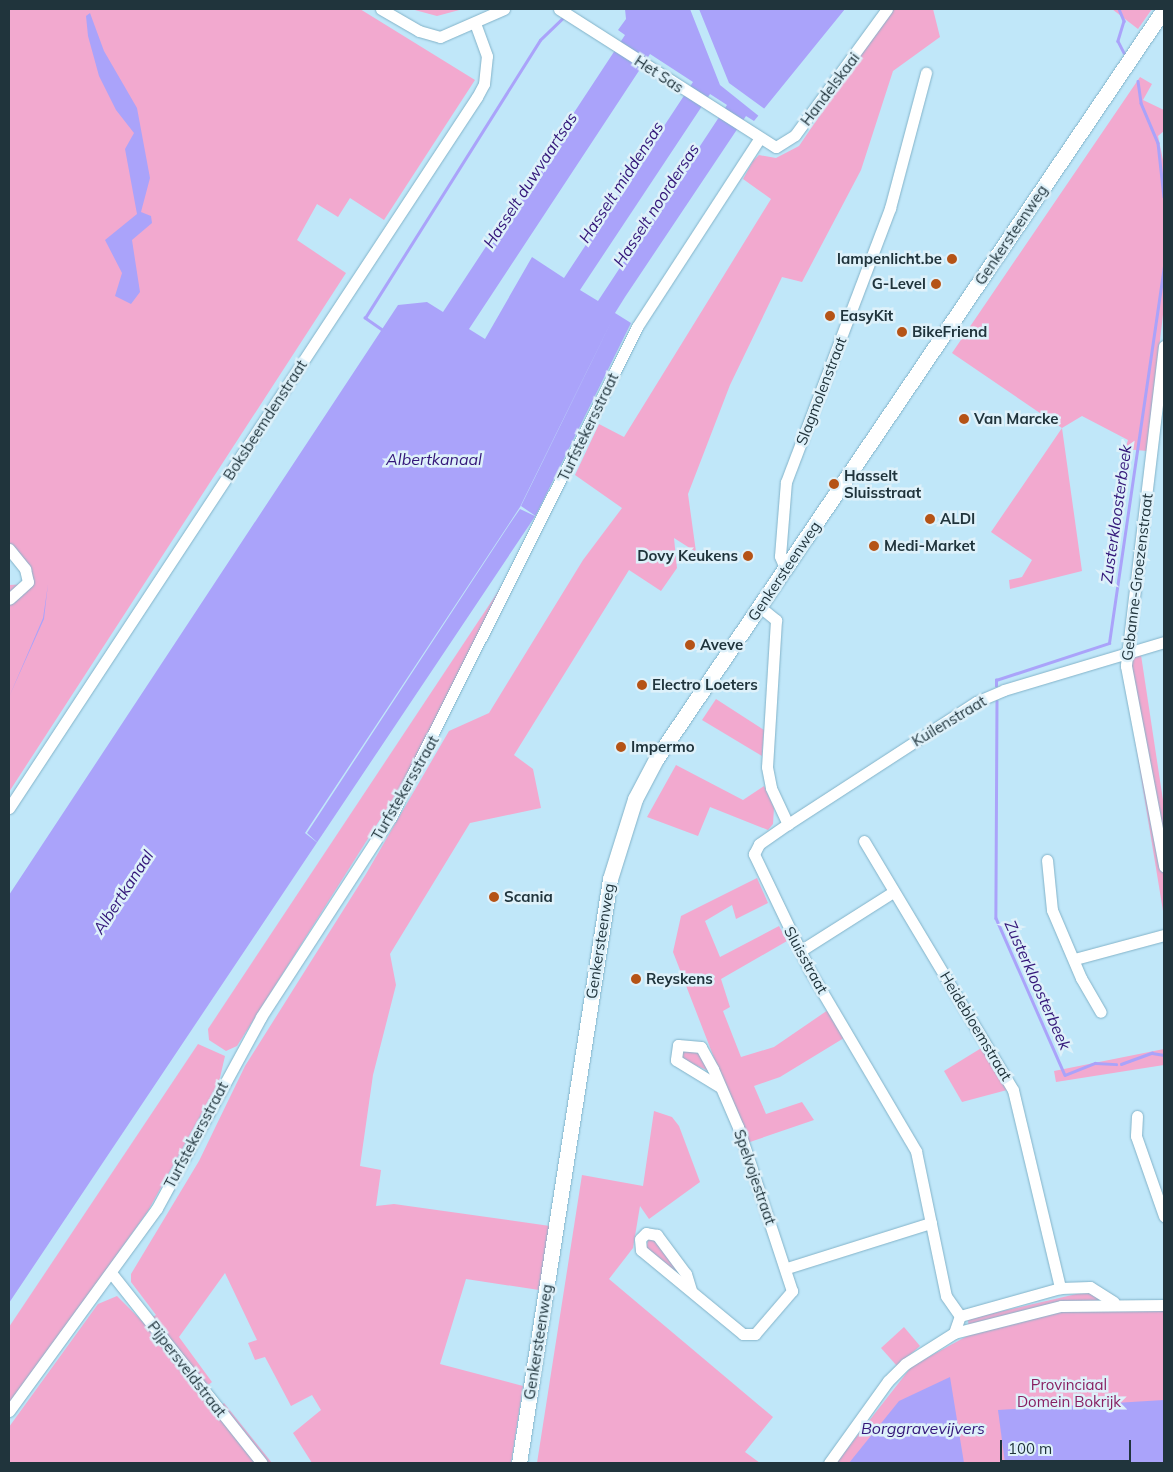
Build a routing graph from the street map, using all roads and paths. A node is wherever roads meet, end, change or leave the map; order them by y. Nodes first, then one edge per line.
1 (381, 9) edge
2 (504, 9) edge
3 (559, 9) edge
4 (887, 9) edge
5 (1164, 9) edge
6 (475, 23) junction
7 (926, 73) dead end
8 (754, 136) junction
9 (1164, 346) edge
10 (9, 549) edge
11 (785, 568) junction
12 (9, 599) edge
13 (760, 607) junction
14 (1164, 642) edge
15 (1127, 652) junction
16 (9, 808) edge
17 (788, 824) junction
18 (864, 841) dead end
19 (1047, 860) dead end
20 (1164, 866) edge
21 (893, 892) junction
22 (1164, 934) edge
23 (800, 951) junction
24 (1075, 959) junction
25 (1101, 1012) dead end
26 (720, 1087) dead end
27 (1137, 1116) dead end
28 (1164, 1216) edge
29 (931, 1222) junction
30 (787, 1268) junction
31 (112, 1274) junction
32 (1060, 1288) junction
33 (691, 1290) junction
34 (1114, 1302) junction
35 (1164, 1305) edge
36 (960, 1316) junction
37 (954, 1333) junction
38 (9, 1411) edge
39 (262, 1463) edge
40 (519, 1463) edge
41 (829, 1463) edge

1 - 6 street
2 - 6 street
3 - 8 street, Het Sas
4 - 8 street, Handelskaai
5 - 11 main road, Genkersteenweg
6 - 16 street, Boksbeemdenstraat
7 - 11 street, Slagmolenstraat
8 - 31 street, Turfstekersstraat
9 - 15 street, Gebanne-Groezenstraat
10 - 12 street
11 - 13 main road, Genkersteenweg
13 - 17 street
13 - 40 main road, Genkersteenweg
14 - 15 street, Kuilenstraat
15 - 17 street, Kuilenstraat
15 - 20 street, Gebanne-Groezenstraat
17 - 23 street, Sluisstraat
18 - 21 street, Heidebloemstraat
19 - 24 street
21 - 23 street
21 - 32 street, Heidebloemstraat
22 - 24 street
23 - 29 street, Sluisstraat
24 - 25 street
26 - 30 street, Spelvojestraat
27 - 28 street
29 - 30 street
29 - 36 street, Sluisstraat
30 - 33 street, Spelvojestraat
31 - 38 street, Turfstekersstraat
31 - 39 street, Pijpersveldstraat
32 - 34 street
32 - 36 street
33 - 33 street, Spelvojestraat
34 - 35 street
34 - 37 street
36 - 37 street
37 - 41 street

